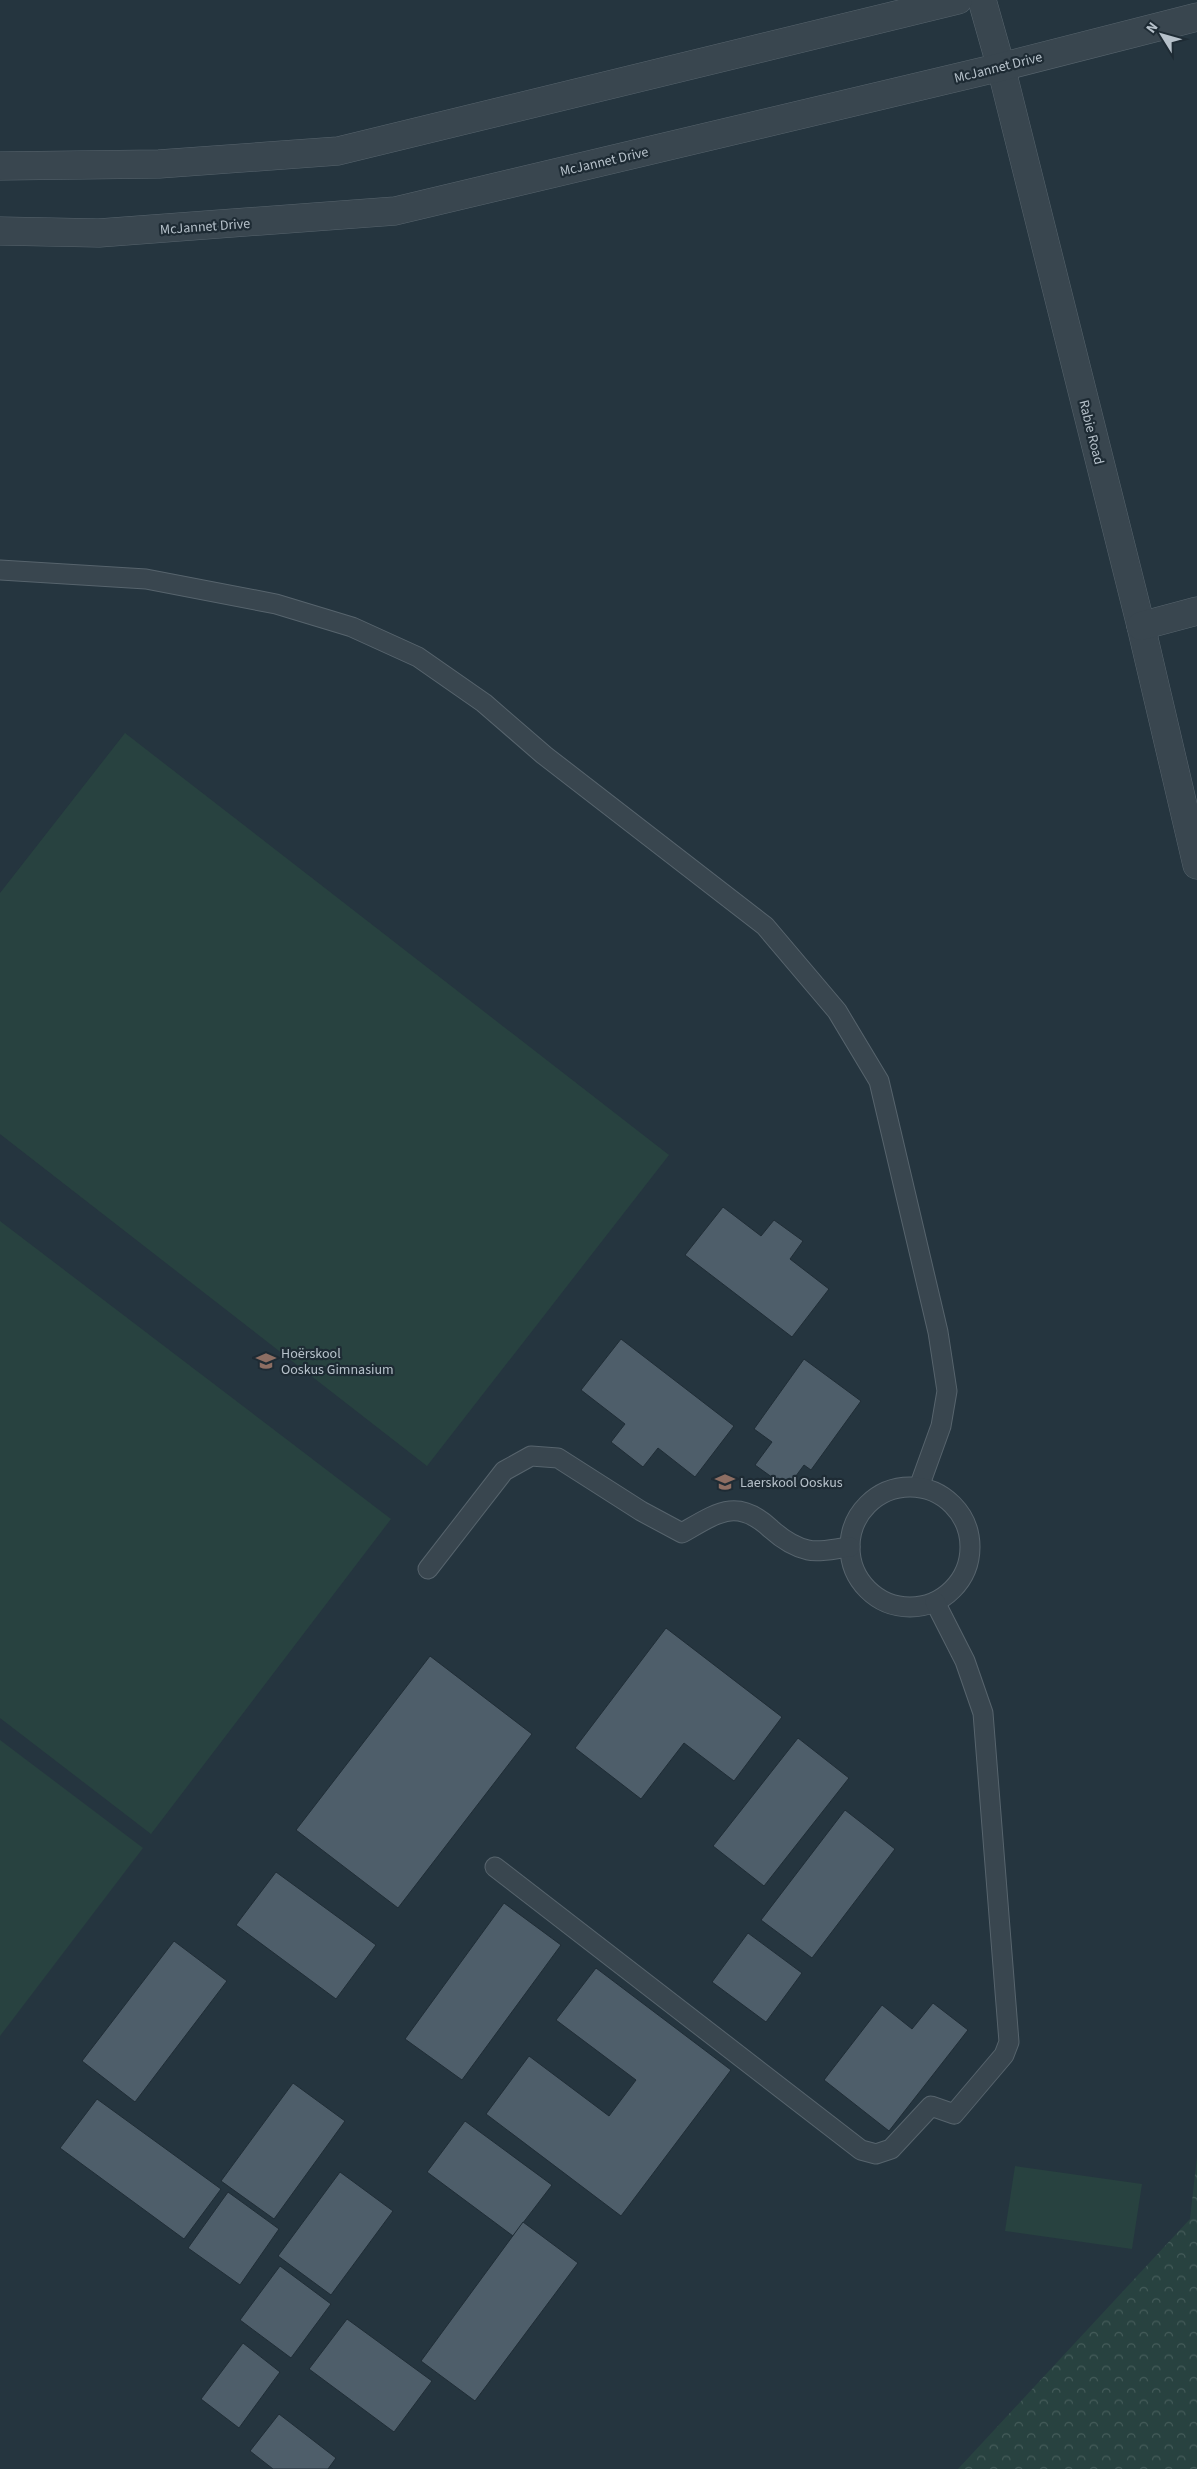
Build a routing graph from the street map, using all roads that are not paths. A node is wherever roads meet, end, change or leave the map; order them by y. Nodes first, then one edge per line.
1 (958, 0) edge
2 (982, 0) edge
3 (1197, 17) edge
4 (1001, 67) junction
5 (0, 166) edge
6 (0, 231) edge
7 (0, 570) edge
8 (1197, 611) edge
9 (1141, 626) junction
10 (1197, 865) edge
11 (918, 1487) junction
12 (850, 1547) junction
13 (428, 1569) dead end
14 (935, 1602) junction
15 (496, 1867) dead end

1 - 5 street
2 - 4 street, Rabie Road
3 - 4 street, McJannet Drive
4 - 6 street, McJannet Drive
4 - 9 street, Rabie Road
7 - 11 lane
8 - 9 street
9 - 10 street, Rabie Road
11 - 12 lane
11 - 14 lane
12 - 13 lane
12 - 14 lane
14 - 15 lane

